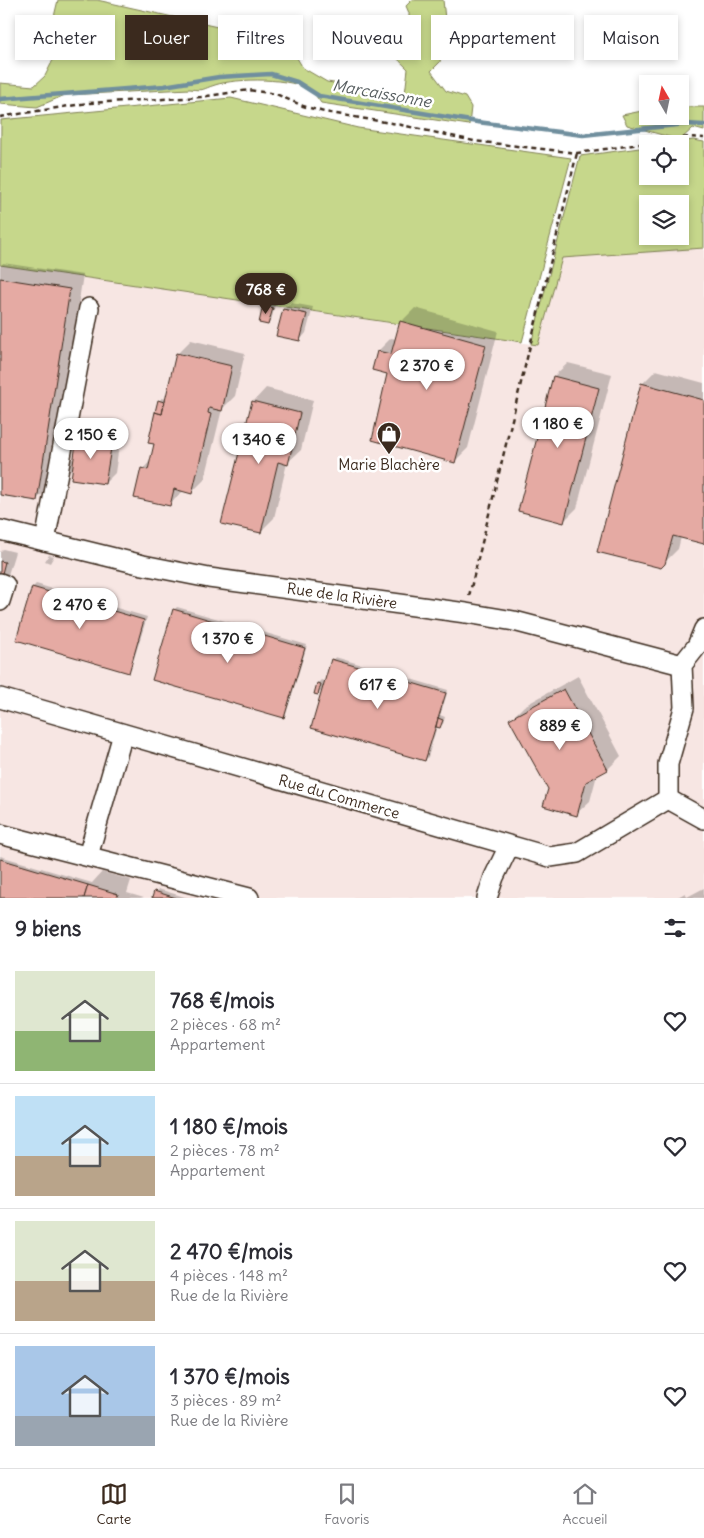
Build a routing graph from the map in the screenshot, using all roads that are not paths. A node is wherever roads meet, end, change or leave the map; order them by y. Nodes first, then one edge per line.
1 (89, 308) dead end
2 (0, 530) edge
3 (45, 541) junction
4 (0, 583) edge
5 (0, 601) edge
6 (704, 629) edge
7 (682, 665) junction
8 (0, 698) edge
9 (122, 734) junction
10 (668, 799) junction
11 (704, 820) edge
12 (0, 834) edge
13 (509, 846) junction
14 (88, 856) junction
15 (249, 898) edge
16 (486, 898) edge

1 - 3 street
2 - 3 street, Rue de la Rivière
3 - 7 street, Rue de la Rivière
4 - 5 street
6 - 7 street
7 - 10 street
8 - 9 street, Rue du Commerce
9 - 13 street, Rue du Commerce
9 - 14 street
10 - 11 street
10 - 13 street, Rue du Commerce
12 - 14 street
13 - 16 street
14 - 15 street

